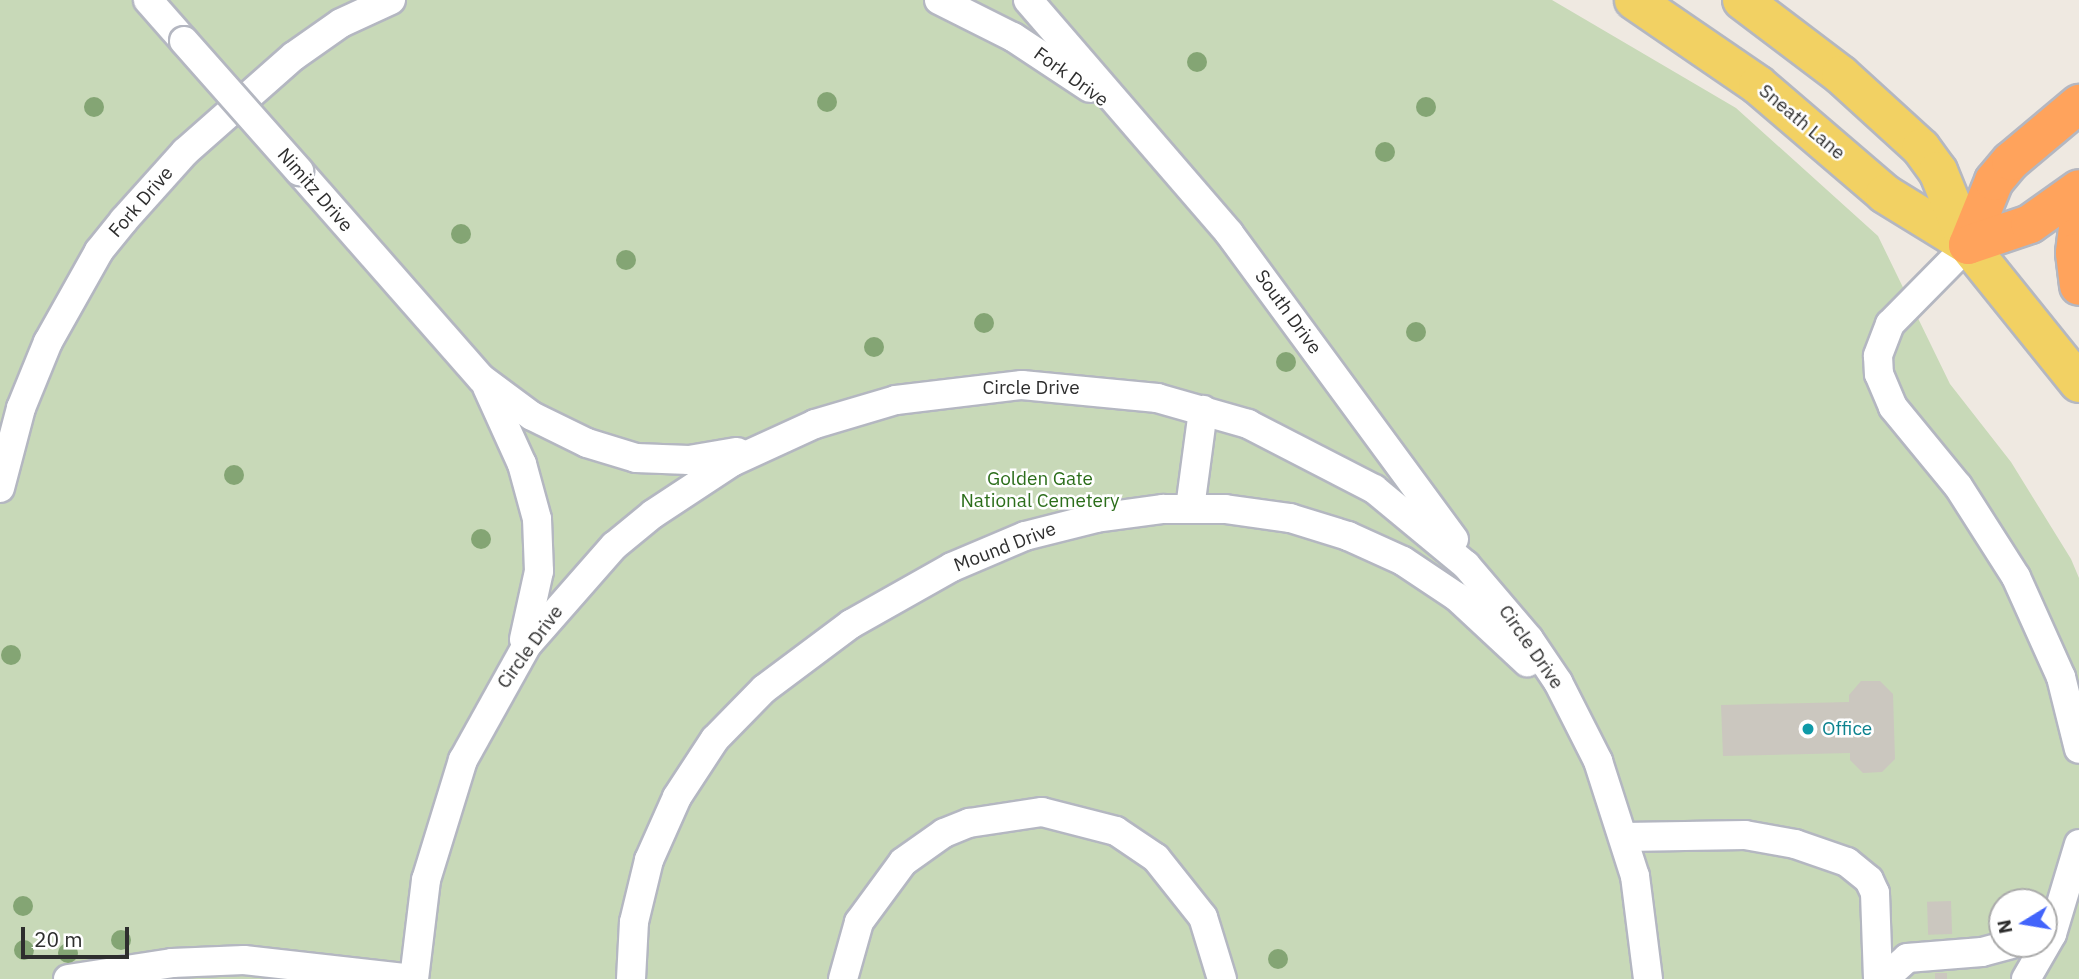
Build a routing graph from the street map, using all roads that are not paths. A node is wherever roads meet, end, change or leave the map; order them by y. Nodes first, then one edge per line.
1 (148, 0) edge
2 (390, 0) edge
3 (939, 0) edge
4 (1028, 0) edge
5 (1634, 0) edge
6 (1742, 0) edge
7 (2079, 104) edge
8 (1185, 178) junction
9 (2079, 189) edge
10 (2079, 220) edge
11 (1968, 245) junction
12 (2079, 286) edge
13 (482, 379) junction
14 (2079, 383) edge
15 (1203, 410) junction
16 (776, 440) junction
17 (0, 488) edge
18 (1190, 508) junction
19 (1529, 639) junction
20 (505, 680) junction
21 (1580, 722) junction
22 (2079, 748) edge
23 (1625, 837) junction
24 (2079, 844) edge
25 (2065, 900) junction
26 (2058, 907) edge
27 (1988, 950) edge
28 (68, 979) edge
29 (413, 979) edge
30 (631, 979) edge
31 (843, 979) edge
32 (1222, 979) edge
33 (1648, 979) edge
34 (1878, 979) edge
35 (1884, 979) edge
36 (2026, 979) edge

1 - 13 street, Nimitz Drive, bridge
2 - 17 street, Fork Drive
3 - 8 street, Fork Drive
4 - 8 street, South Drive
5 - 11 main road, Sneath Lane
6 - 11 main road, Sneath Lane
7 - 11 highway
8 - 19 street, South Drive
9 - 11 highway
10 - 12 highway
11 - 14 main road, Sneath Lane
11 - 22 street
13 - 16 street, Nimitz Drive
13 - 20 street, Nimitz Drive
15 - 16 street, Circle Drive
15 - 18 street
15 - 19 street, Circle Drive
16 - 20 street, Circle Drive
18 - 21 street, Mound Drive
18 - 30 street, Mound Drive
19 - 21 street, Circle Drive
20 - 29 street, Circle Drive
21 - 23 street, Circle Drive
23 - 33 street, Circle Drive
23 - 34 street
24 - 25 street
25 - 26 street
25 - 36 street
27 - 35 street
28 - 29 street
31 - 32 street

